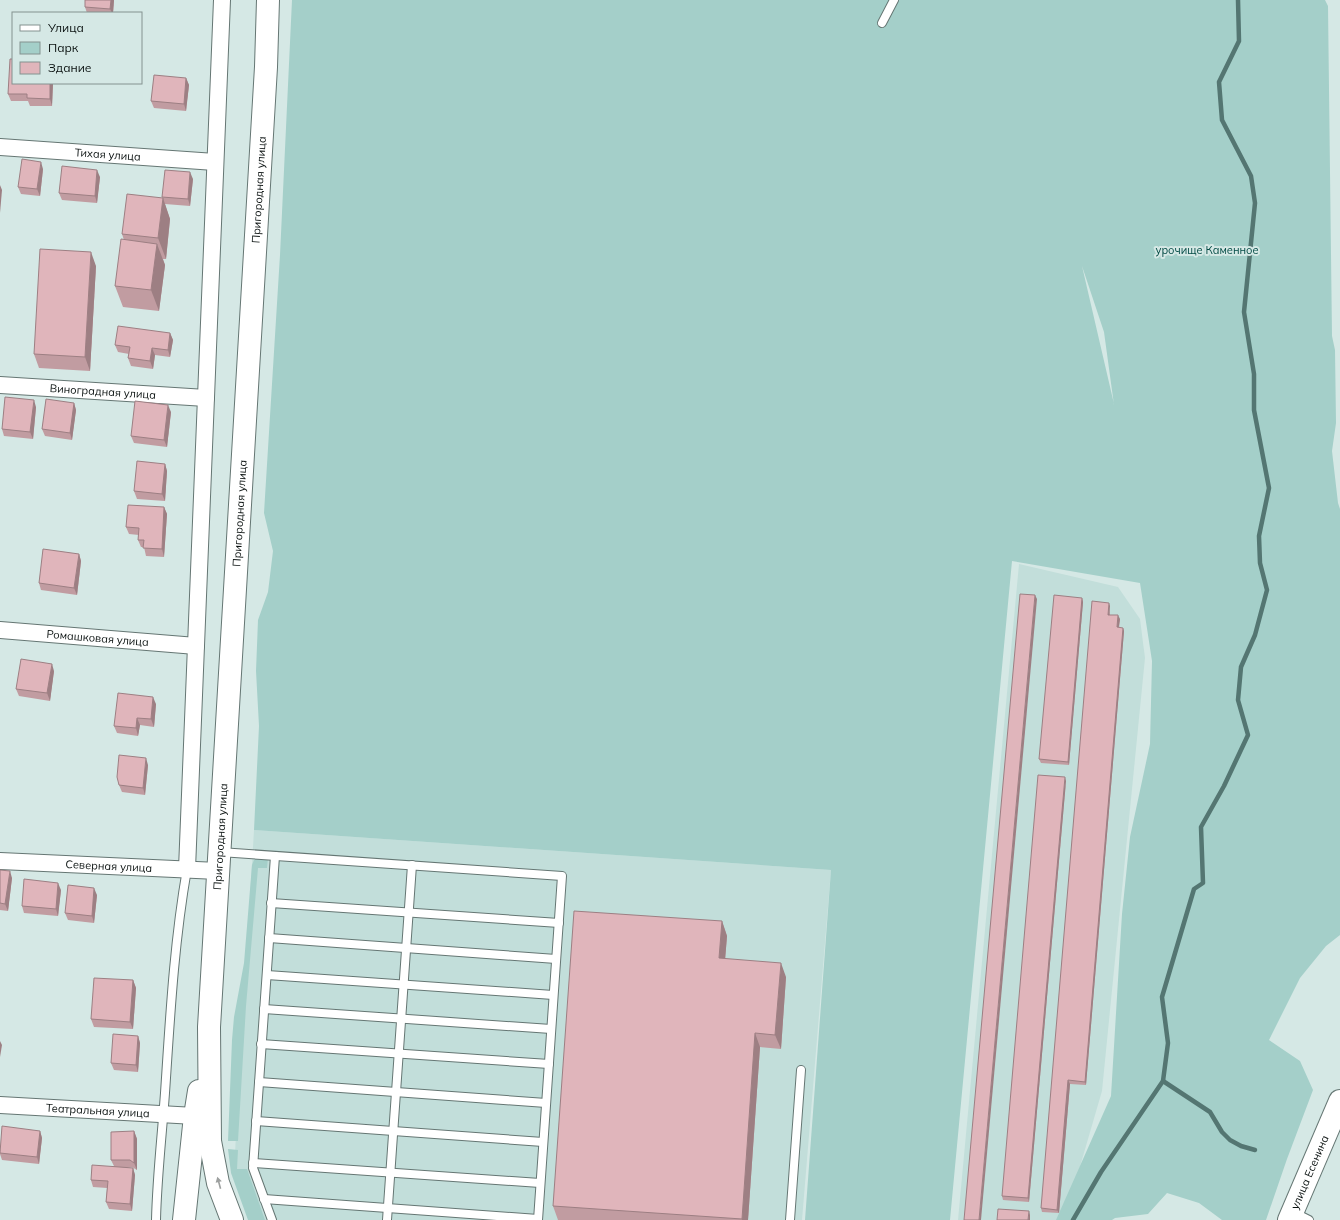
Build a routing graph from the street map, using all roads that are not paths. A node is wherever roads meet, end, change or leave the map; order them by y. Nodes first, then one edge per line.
1 (222, 0) edge
2 (268, 0) edge
3 (894, 0) edge
4 (882, 23) dead end
5 (0, 147) edge
6 (215, 162) junction
7 (0, 385) edge
8 (206, 398) junction
9 (0, 630) edge
10 (196, 646) junction
11 (275, 856) junction
12 (0, 861) edge
13 (219, 861) junction
14 (412, 866) junction
15 (187, 869) junction
16 (271, 903) junction
17 (409, 912) junction
18 (559, 923) junction
19 (269, 938) junction
20 (406, 948) junction
21 (556, 959) junction
22 (267, 975) junction
23 (404, 984) junction
24 (554, 995) junction
25 (264, 1009) junction
26 (401, 1019) junction
27 (209, 1027) junction
28 (551, 1029) junction
29 (261, 1044) junction
30 (399, 1054) junction
31 (549, 1064) junction
32 (801, 1070) dead end
33 (259, 1082) junction
34 (396, 1092) junction
35 (1340, 1101) edge
36 (546, 1103) junction
37 (0, 1105) edge
38 (163, 1114) junction
39 (195, 1116) junction
40 (256, 1121) junction
41 (393, 1131) junction
42 (543, 1142) junction
43 (253, 1163) junction
44 (390, 1173) junction
45 (540, 1183) junction
46 (264, 1199) junction
47 (388, 1208) junction
48 (1296, 1217) edge
49 (538, 1219) edge
50 (156, 1220) edge
51 (184, 1220) edge
52 (232, 1220) edge
53 (272, 1220) edge
54 (387, 1220) edge
55 (790, 1220) edge

1 - 6 street
2 - 13 main road, Пригородная улица
3 - 4 lane
5 - 6 street, Тихая улица
6 - 8 street
7 - 8 street, Виноградная улица
8 - 10 street
9 - 10 street, Ромашковая улица
10 - 15 street
11 - 13 lane
11 - 14 lane
11 - 16 lane
12 - 15 street, Северная улица
13 - 15 street, Северная улица
13 - 27 main road, Пригородная улица
14 - 17 lane
14 - 18 lane
15 - 38 lane
16 - 17 lane
16 - 19 lane
17 - 18 lane
17 - 20 lane
18 - 21 lane
19 - 20 lane
19 - 22 lane
20 - 21 lane
20 - 23 lane
21 - 24 lane
22 - 23 lane
22 - 25 lane
23 - 24 lane
23 - 26 lane
24 - 28 lane
25 - 26 lane
25 - 29 lane
26 - 28 lane
26 - 30 lane
27 - 39 main road, Пригородная улица
52 -> 27 main road, Пригородная улица
28 - 31 lane
29 - 30 lane
29 - 33 lane
30 - 31 lane
30 - 34 lane
31 - 36 lane
32 - 55 lane
33 - 34 lane
33 - 40 lane
34 - 36 lane
34 - 41 lane
35 - 48 main road, улица Есенина
36 - 42 lane
37 - 38 street, Театральная улица
38 - 39 street, Театральная улица
38 - 50 lane
39 - 51 main road, Пригородная улица
40 - 41 lane
40 - 43 lane
41 - 42 lane
41 - 44 lane
42 - 45 lane
43 - 44 lane
43 - 46 lane
44 - 45 lane
44 - 47 lane
45 - 49 lane
46 - 47 lane
46 - 53 lane
47 - 49 lane
47 - 54 lane

